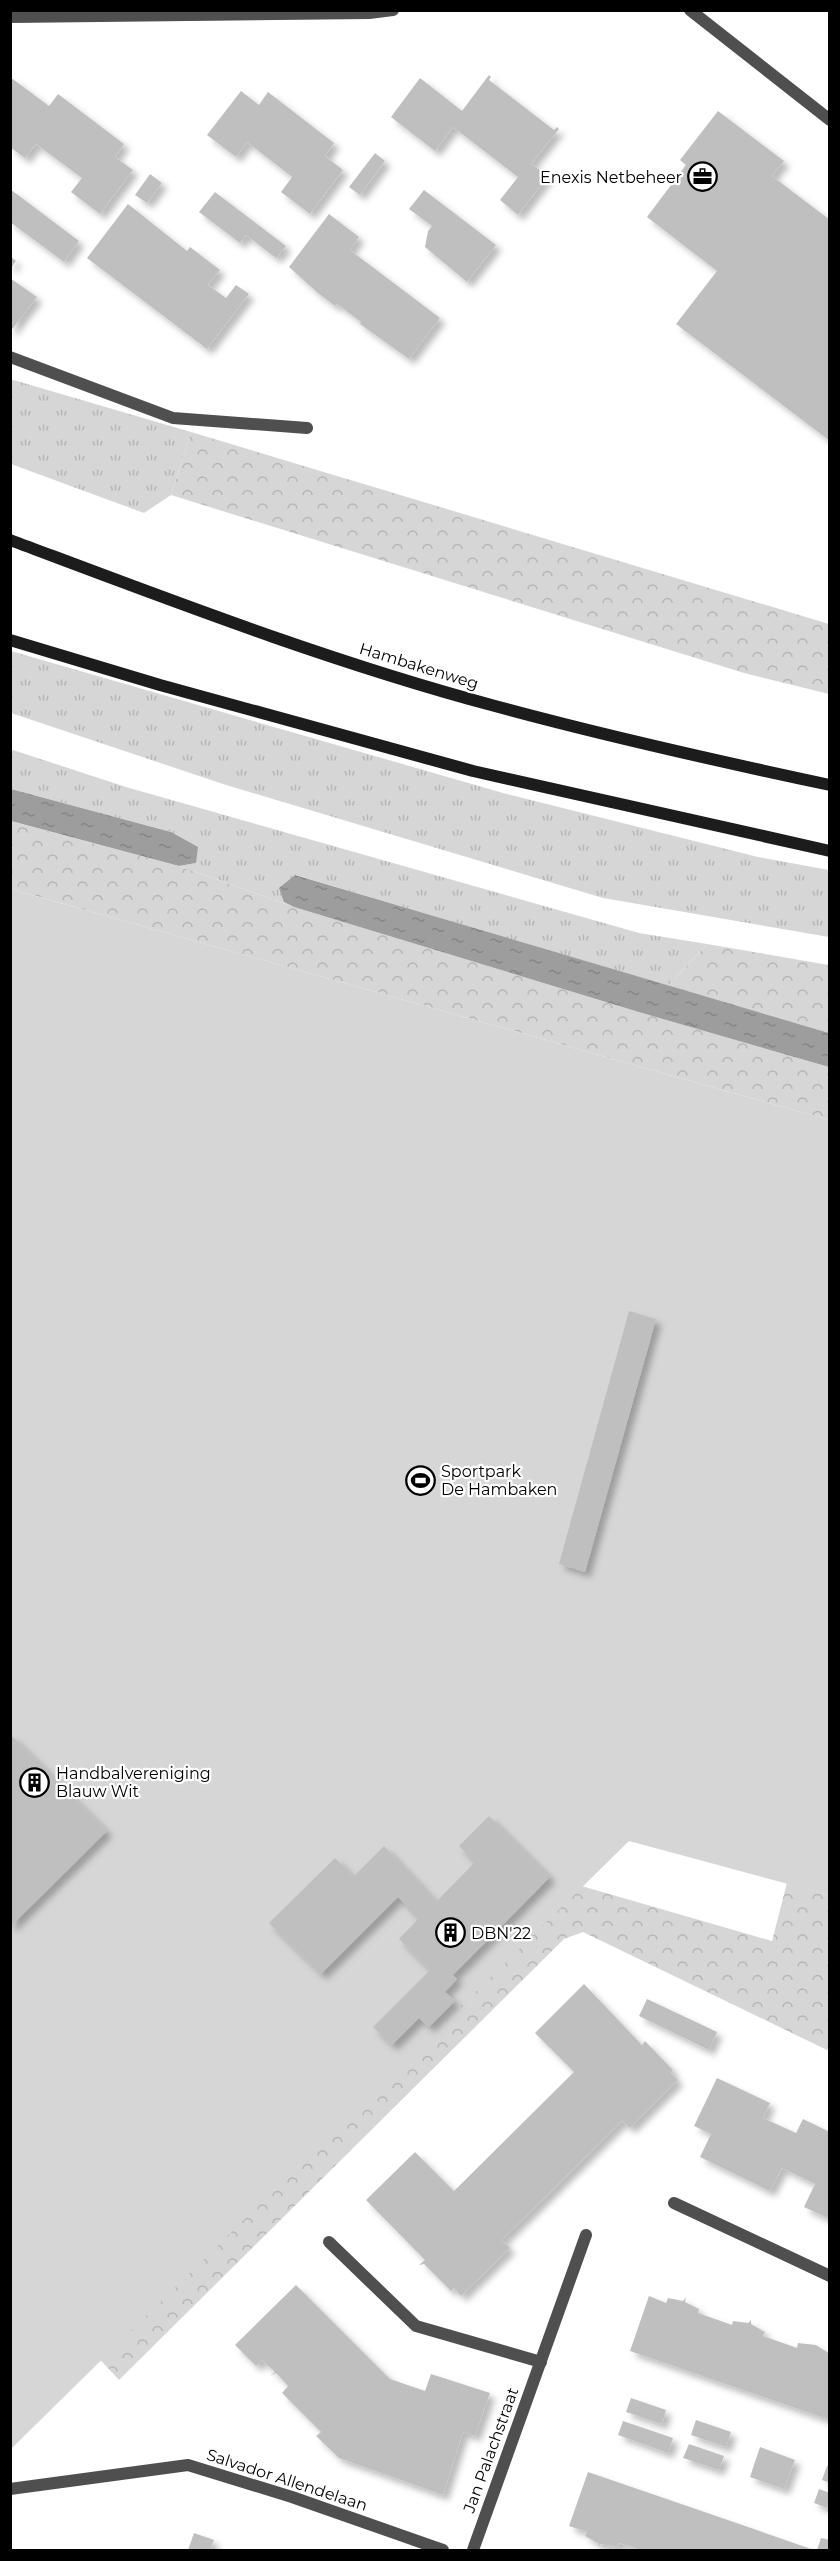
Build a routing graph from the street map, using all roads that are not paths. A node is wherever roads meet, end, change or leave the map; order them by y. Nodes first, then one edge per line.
1 (393, 10) edge
2 (690, 10) edge
3 (10, 17) edge
4 (830, 120) edge
5 (10, 357) edge
6 (308, 428) dead end
7 (10, 540) edge
8 (10, 639) edge
9 (830, 785) edge
10 (830, 850) edge
11 (674, 2203) dead end
12 (586, 2235) dead end
13 (329, 2242) dead end
14 (830, 2276) edge
15 (541, 2362) junction
16 (10, 2489) edge
17 (443, 2550) edge
18 (473, 2550) edge

1 - 3 street
2 - 4 street
5 - 6 street
7 - 9 main road, Hambakenweg
8 - 10 main road
11 - 14 street
12 - 15 street, Jan Palachstraat
13 - 15 street
15 - 18 street, Jan Palachstraat
16 - 17 street, Salvador Allendelaan

